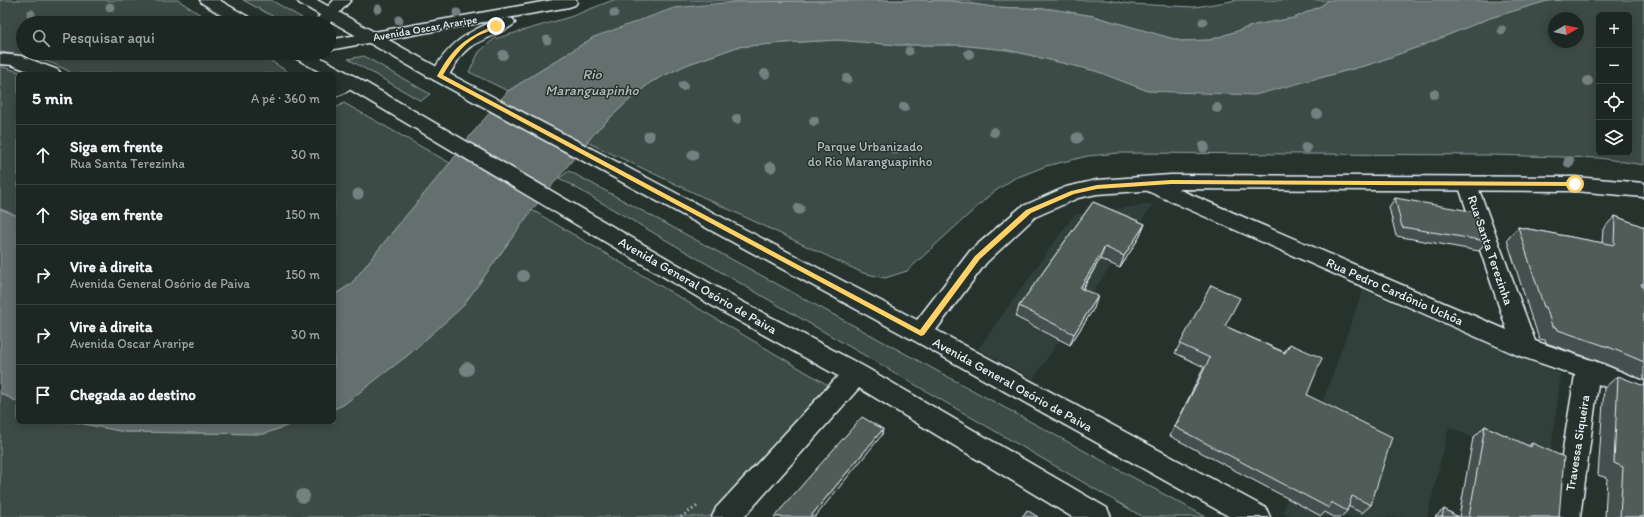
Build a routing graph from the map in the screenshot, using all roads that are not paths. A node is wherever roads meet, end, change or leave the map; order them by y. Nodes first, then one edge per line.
1 (208, 0) edge
2 (305, 0) edge
3 (343, 0) edge
4 (572, 1) edge
5 (234, 16) edge
6 (324, 16) edge
7 (328, 16) edge
8 (336, 22) edge
9 (371, 38) junction
10 (336, 45) edge
11 (0, 59) edge
12 (312, 60) edge
13 (47, 72) edge
14 (334, 72) edge
15 (336, 73) edge
16 (448, 80) junction
17 (350, 81) junction
18 (336, 90) edge
19 (1150, 184) junction
20 (1468, 184) junction
21 (1644, 190) edge
22 (921, 333) junction
23 (1525, 348) junction
24 (1588, 369) junction
25 (856, 374) junction
26 (1644, 392) edge
27 (726, 517) edge
28 (1097, 517) edge
29 (1256, 517) edge
30 (1566, 517) edge

1 - 5 main road
2 - 6 main road, Avenida General Osório de Paiva
3 - 7 main road
4 - 9 main road, Avenida Oscar Araripe
4 - 16 main road, Avenida Oscar Araripe
8 - 9 main road, Avenida General Osório de Paiva
9 - 10 main road, Avenida Oscar Araripe
9 - 16 main road, Avenida General Osório de Paiva
11 - 13 main road
12 - 14 main road, Avenida General Osório de Paiva
15 - 17 main road, Avenida General Osório de Paiva
16 - 22 main road, Avenida General Osório de Paiva
17 - 18 main road
17 - 25 main road, Avenida General Osório de Paiva
19 - 20 main road
19 - 22 main road
19 - 23 main road, Rua Pedro Cardônio Uchôa
20 - 21 main road, Rua Santa Terezinha
20 - 23 main road, Rua Santa Terezinha
22 - 29 main road, Avenida General Osório de Paiva
23 - 24 main road, Rua Pedro Cardônio Uchôa
24 - 26 main road, Rua Pedro Cardônio Uchôa
24 - 30 main road, Travessa Siqueira
25 - 27 main road
25 - 28 main road, Avenida General Osório de Paiva

